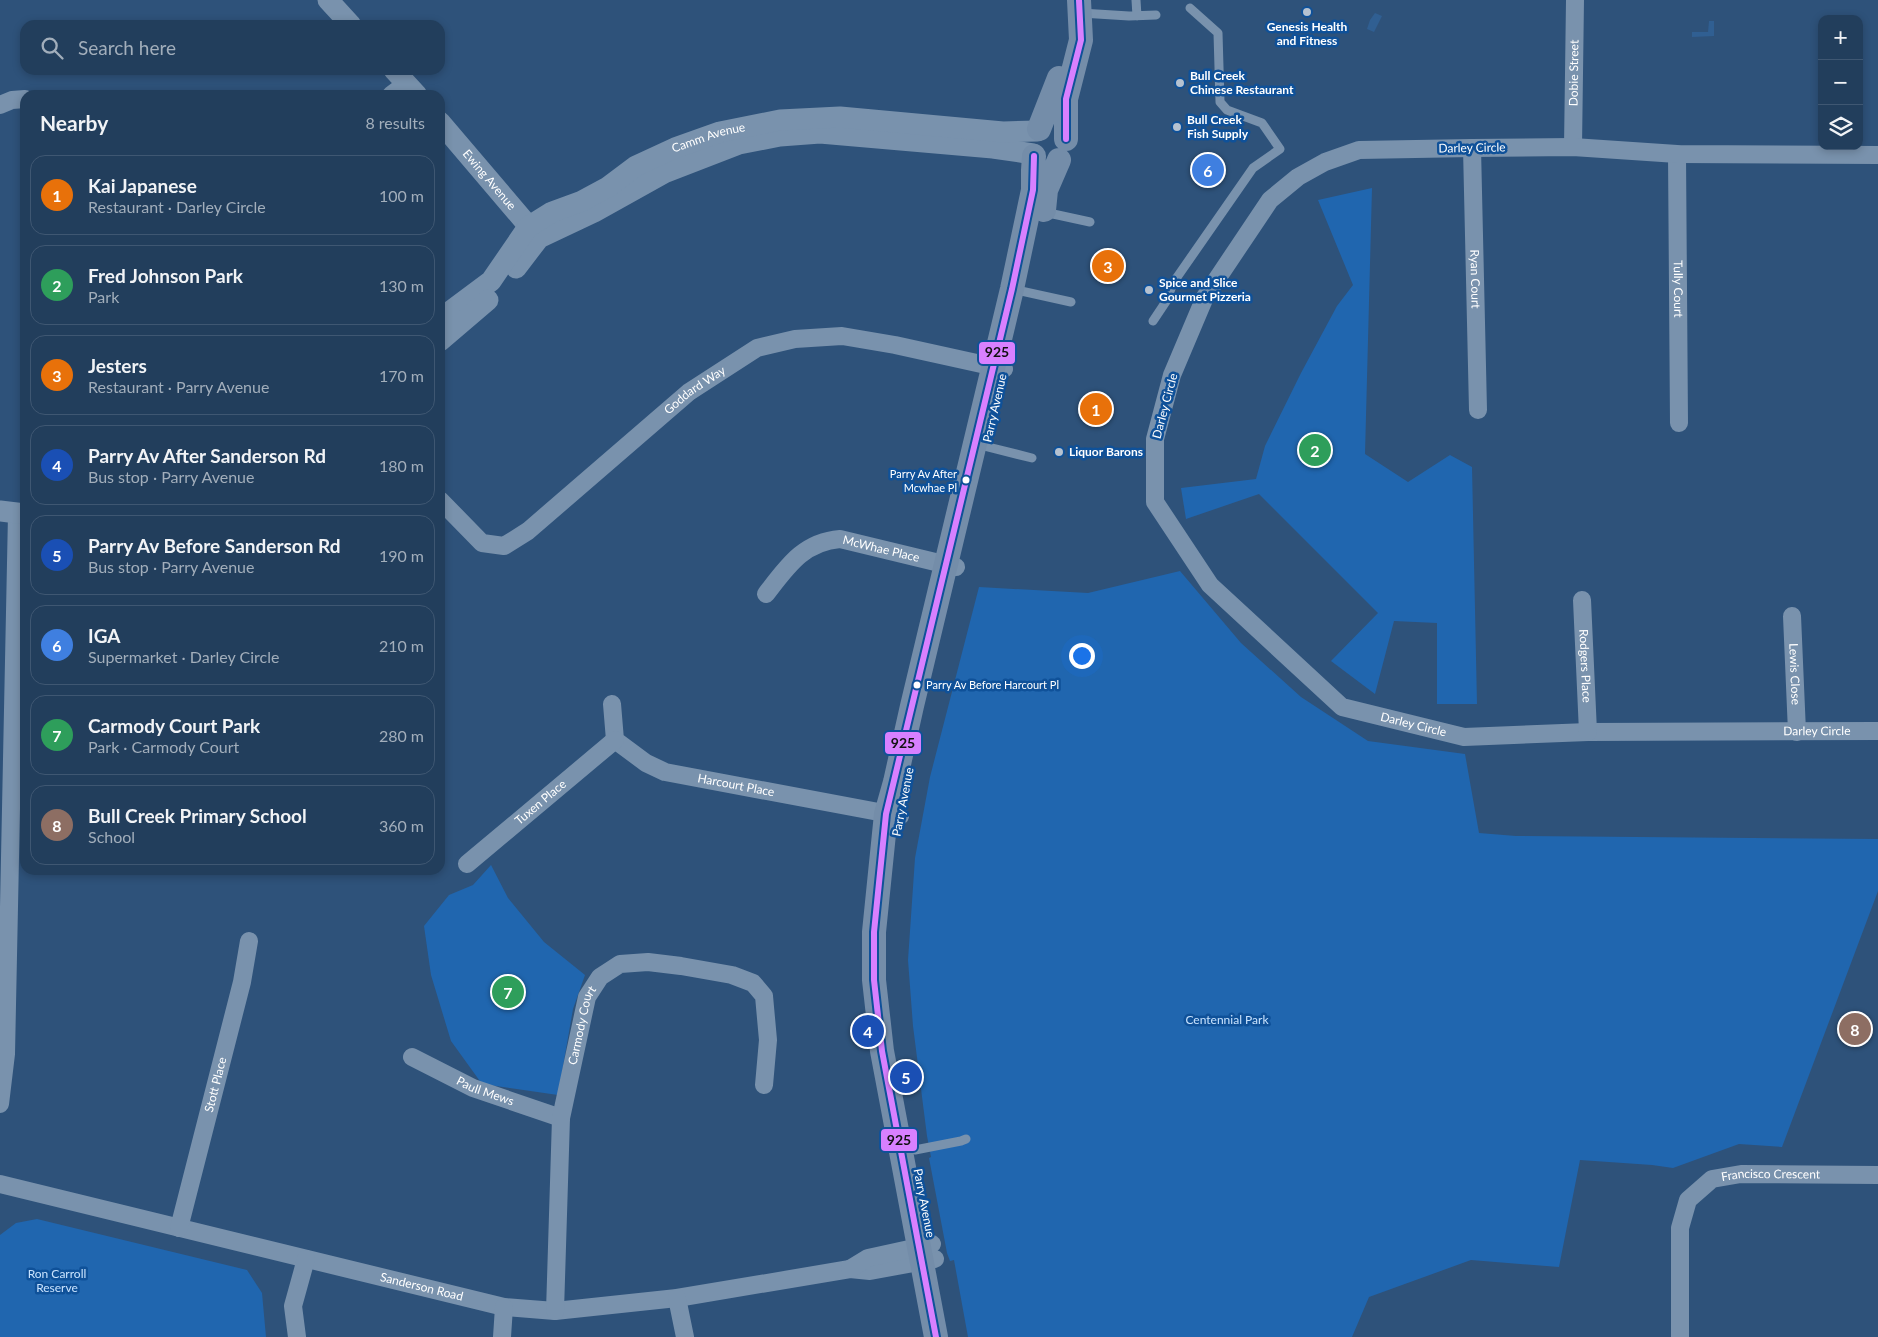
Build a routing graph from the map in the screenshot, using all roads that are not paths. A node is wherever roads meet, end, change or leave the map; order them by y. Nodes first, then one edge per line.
1 (328, 0) edge
2 (1136, 0) edge
3 (1575, 0) edge
4 (1074, 7) edge
5 (1190, 8) dead end
6 (1156, 15) dead end
7 (1137, 16) junction
8 (347, 20) edge
9 (20, 100) edge
10 (0, 105) edge
11 (445, 128) edge
12 (1038, 130) junction
13 (1573, 147) junction
14 (1472, 148) junction
15 (1062, 150) junction
16 (1677, 154) junction
17 (1034, 155) junction
18 (1878, 155) edge
19 (1044, 212) junction
20 (1090, 222) dead end
21 (533, 232) junction
22 (1018, 290) junction
23 (1071, 302) dead end
24 (445, 315) edge
25 (1152, 321) dead end
26 (445, 337) edge
27 (999, 368) junction
28 (1478, 410) dead end
29 (1679, 423) dead end
30 (981, 445) junction
31 (1032, 458) dead end
32 (445, 505) edge
33 (14, 519) edge
34 (951, 565) junction
35 (766, 594) dead end
36 (1582, 600) dead end
37 (1792, 616) dead end
38 (612, 704) dead end
39 (1588, 732) junction
40 (1797, 732) junction
41 (1878, 732) edge
42 (615, 740) junction
43 (893, 815) junction
44 (467, 864) dead end
45 (248, 941) dead end
46 (3, 1053) edge
47 (412, 1057) dead end
48 (764, 1085) dead end
49 (0, 1104) edge
50 (562, 1118) junction
51 (966, 1139) dead end
52 (914, 1150) junction
53 (1878, 1175) edge
54 (0, 1184) edge
55 (179, 1228) junction
56 (927, 1253) junction
57 (306, 1259) junction
58 (677, 1298) junction
59 (504, 1307) junction
60 (555, 1311) junction
61 (297, 1337) edge
62 (502, 1337) edge
63 (685, 1337) edge
64 (936, 1337) edge
65 (949, 1337) edge
66 (1680, 1337) edge

1 - 8 street
2 - 7 lane
3 - 13 street, Dobie Street
4 - 7 lane
4 - 12 main road
4 - 15 main road, Parry Avenue
5 - 25 lane
6 - 7 lane
9 - 10 street
11 - 21 street, Ewing Avenue
12 - 15 main road
12 - 17 main road
12 - 21 street, Camm Avenue
13 - 14 street, Darley Circle
13 - 16 street, Darley Circle
14 - 28 street, Ryan Court
14 - 39 street, Darley Circle
15 - 17 main road
15 - 19 main road, Parry Avenue
16 - 18 street, Darley Circle
16 - 29 street, Tully Court
17 - 21 street, Camm Avenue
17 - 22 main road, Parry Avenue
19 - 20 lane
19 - 22 main road, Parry Avenue
21 - 24 street, Camm Avenue
21 - 26 street, Camm Avenue
22 - 23 lane
22 - 27 main road, Parry Avenue
27 - 30 main road, Parry Avenue
27 - 32 street, Goddard Way
30 - 31 lane
30 - 34 main road, Parry Avenue
33 - 46 street
34 - 35 street, McWhae Place
34 - 43 main road, Parry Avenue
36 - 39 street, Rodgers Place
37 - 40 street, Lewis Close
38 - 42 street
39 - 40 street, Darley Circle
40 - 41 street, Darley Circle
42 - 43 street, Harcourt Place
42 - 44 street, Tuxen Place
43 - 52 main road, Parry Avenue
43 - 56 main road, Parry Avenue
45 - 55 street, Stott Place
46 - 49 street
47 - 50 street, Paull Mews
48 - 50 street, Carmody Court
50 - 60 street, Carmody Court
51 - 52 lane
52 - 56 main road, Parry Avenue
53 - 66 street, Francisco Crescent
54 - 55 street, Sanderson Road
55 - 57 street, Sanderson Road
56 - 58 street, Sanderson Road
56 - 64 main road, Parry Avenue
56 - 65 main road, Parry Avenue
57 - 59 street, Sanderson Road
57 - 61 street
58 - 60 street, Sanderson Road
58 - 63 street
59 - 60 street, Sanderson Road
59 - 62 street

